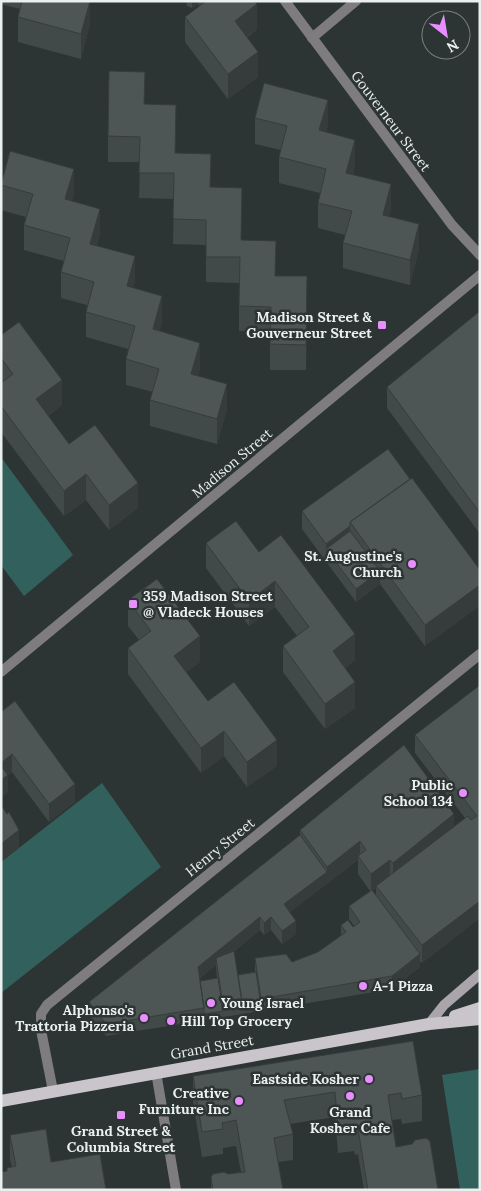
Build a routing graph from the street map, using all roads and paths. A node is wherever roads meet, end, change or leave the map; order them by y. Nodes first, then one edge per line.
1 (285, 1) edge
2 (356, 1) edge
3 (312, 38) junction
4 (480, 255) edge
5 (480, 275) edge
6 (480, 654) edge
7 (1, 672) edge
8 (480, 974) edge
9 (480, 1008) edge
10 (480, 1019) edge
11 (428, 1024) junction
12 (156, 1072) junction
13 (53, 1091) junction
14 (1, 1101) edge
15 (176, 1190) edge

1 - 3 street, Gouverneur Street
2 - 3 street
3 - 4 street, Gouverneur Street
5 - 7 street, Madison Street
6 - 13 street, Henry Street
8 - 11 main road
9 - 11 main road, Grand Street
10 - 11 main road, Grand Street
11 - 12 main road, Grand Street
12 - 13 main road, Grand Street
12 - 15 street
13 - 14 main road, Grand Street

